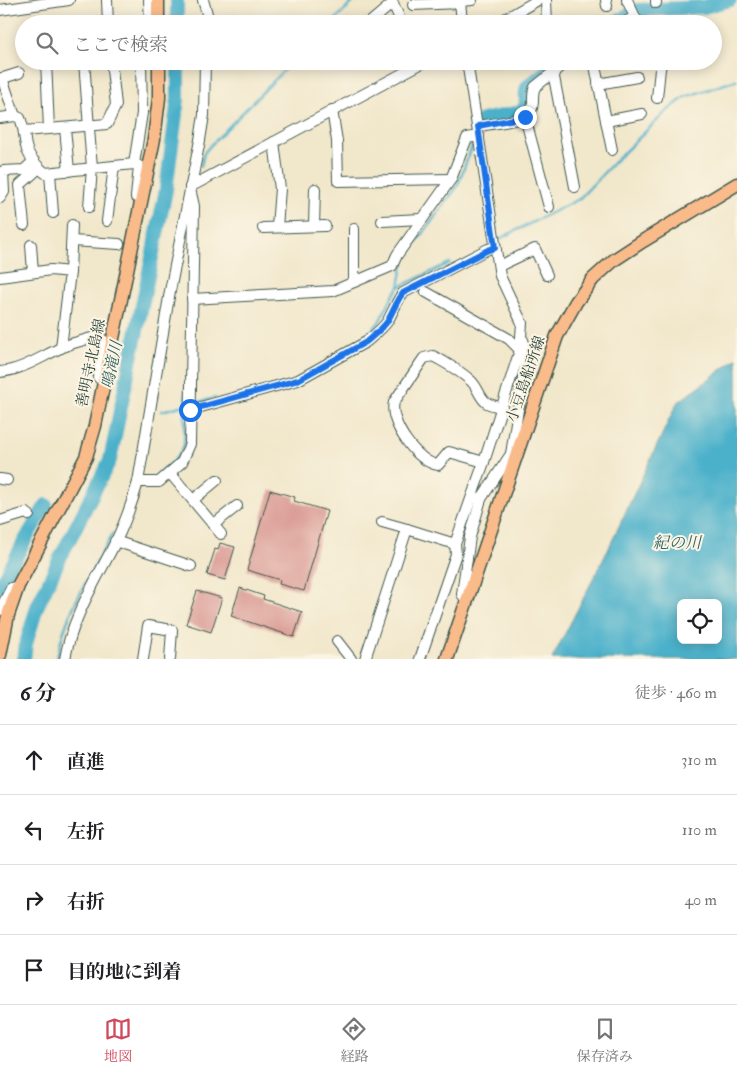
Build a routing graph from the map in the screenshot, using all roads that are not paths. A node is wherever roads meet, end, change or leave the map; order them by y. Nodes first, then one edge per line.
1 (69, 0) edge
2 (107, 0) edge
3 (149, 0) edge
4 (158, 0) edge
5 (203, 0) edge
6 (472, 0) edge
7 (538, 0) edge
8 (546, 0) edge
9 (460, 1) edge
10 (413, 5) dead end
11 (0, 10) edge
12 (108, 15) edge
13 (150, 15) edge
14 (158, 15) edge
15 (209, 15) edge
16 (379, 15) edge
17 (398, 15) edge
18 (461, 15) edge
19 (512, 15) edge
20 (547, 15) edge
21 (46, 70) edge
22 (85, 70) edge
23 (112, 70) edge
24 (141, 70) edge
25 (159, 70) edge
26 (205, 70) edge
27 (409, 70) edge
28 (468, 70) edge
29 (556, 70) edge
30 (596, 70) edge
31 (660, 70) edge
32 (553, 72) junction
33 (19, 73) dead end
34 (637, 77) dead end
35 (1, 78) edge
36 (598, 84) junction
37 (657, 98) dead end
38 (332, 110) junction
39 (642, 114) dead end
40 (15, 116) junction
41 (525, 117) junction
42 (0, 118) edge
43 (606, 121) junction
44 (88, 126) junction
45 (66, 128) junction
46 (49, 129) junction
47 (24, 131) junction
48 (478, 131) junction
49 (274, 142) junction
50 (612, 150) dead end
51 (134, 164) junction
52 (36, 165) junction
53 (114, 166) junction
54 (92, 168) junction
55 (69, 171) junction
56 (50, 173) junction
57 (450, 179) junction
58 (737, 184) edge
59 (190, 187) junction
60 (575, 187) dead end
61 (314, 189) dead end
62 (0, 198) edge
63 (142, 199) junction
64 (89, 207) dead end
65 (549, 207) dead end
66 (53, 213) dead end
67 (421, 219) junction
68 (107, 221) dead end
69 (382, 221) dead end
70 (24, 225) dead end
71 (72, 225) dead end
72 (314, 226) junction
73 (326, 226) dead end
74 (277, 227) junction
75 (263, 228) dead end
76 (354, 230) dead end
77 (72, 241) junction
78 (495, 243) junction
79 (119, 244) dead end
80 (31, 245) dead end
81 (498, 266) junction
82 (33, 272) junction
83 (70, 272) junction
84 (547, 274) dead end
85 (0, 277) edge
86 (354, 282) junction
87 (426, 292) dead end
88 (192, 299) junction
89 (522, 323) junction
90 (509, 339) junction
91 (522, 339) junction
92 (61, 348) junction
93 (520, 350) junction
94 (0, 372) edge
95 (104, 383) junction
96 (190, 406) junction
97 (502, 408) junction
98 (514, 456) junction
99 (484, 462) junction
100 (170, 473) junction
101 (217, 480) dead end
102 (138, 482) junction
103 (477, 498) junction
104 (193, 500) junction
105 (237, 506) dead end
106 (29, 515) dead end
107 (0, 521) edge
108 (382, 522) dead end
109 (214, 525) junction
110 (407, 530) junction
111 (221, 534) dead end
112 (115, 542) junction
113 (455, 544) junction
114 (191, 566) dead end
115 (18, 586) junction
116 (467, 601) junction
117 (0, 610) edge
118 (337, 641) dead end
119 (0, 655) edge
120 (421, 656) edge
121 (65, 659) edge
122 (143, 659) edge
123 (170, 659) edge
124 (351, 659) edge
125 (365, 659) edge
126 (409, 659) edge
127 (447, 659) edge

1 - 11 street
2 - 12 street
3 - 13 street
4 - 14 main road
5 - 15 street
6 - 9 street
7 - 19 street
8 - 20 street
9 - 10 street
9 - 18 street
16 - 17 street
21 - 46 street
22 - 44 street
23 - 44 street
24 - 51 street
25 - 63 main road, 善明寺北島線
26 - 59 street
27 - 38 street
28 - 48 street
29 - 32 street
30 - 36 street
31 - 37 street
32 - 41 street
32 - 60 street
33 - 35 street
34 - 36 street
35 - 40 street
36 - 43 street
38 - 49 street
38 - 57 street
39 - 43 street
40 - 42 street
40 - 47 street
41 - 48 street
41 - 65 street
43 - 50 street
44 - 45 street
44 - 54 street
45 - 46 street
45 - 55 street
46 - 47 street
47 - 52 street
48 - 57 street
48 - 78 street
49 - 59 street
49 - 74 street
51 - 53 street
51 - 63 street
52 - 56 street
52 - 62 street
52 - 70 street
53 - 54 street
53 - 68 street
54 - 55 street
54 - 64 street
55 - 56 street
56 - 66 street
57 - 67 street
58 - 98 main road, 小豆島船所線
59 - 88 street
59 - 102 street
61 - 72 street
63 - 95 main road, 善明寺北島線
67 - 69 street
67 - 86 street
71 - 77 street
72 - 73 street
72 - 74 street
74 - 75 street
76 - 86 street
77 - 79 street
77 - 83 street
78 - 81 street
78 - 96 street
80 - 82 street
81 - 84 street
81 - 89 street
82 - 83 street
82 - 85 street
83 - 92 street
86 - 88 street
87 - 90 street
88 - 96 street
89 - 90 street
89 - 91 street
90 - 93 street
91 - 93 street
91 - 98 street
92 - 94 street
92 - 95 street
93 - 97 street
95 - 115 main road, 善明寺北島線
96 - 100 street
97 - 99 street
97 - 99 street
98 - 103 street
98 - 116 main road, 小豆島船所線
99 - 103 street
100 - 102 street
100 - 104 street
101 - 104 street
102 - 112 street
103 - 113 street
103 - 116 street
104 - 109 street
105 - 109 street
106 - 107 street
108 - 110 street
109 - 111 street
110 - 113 street
110 - 125 street
112 - 114 street
112 - 121 street
113 - 120 street
115 - 117 street
115 - 119 main road, 善明寺北島線
116 - 127 main road, 小豆島船所線
118 - 124 street
120 - 126 street
122 - 123 street

